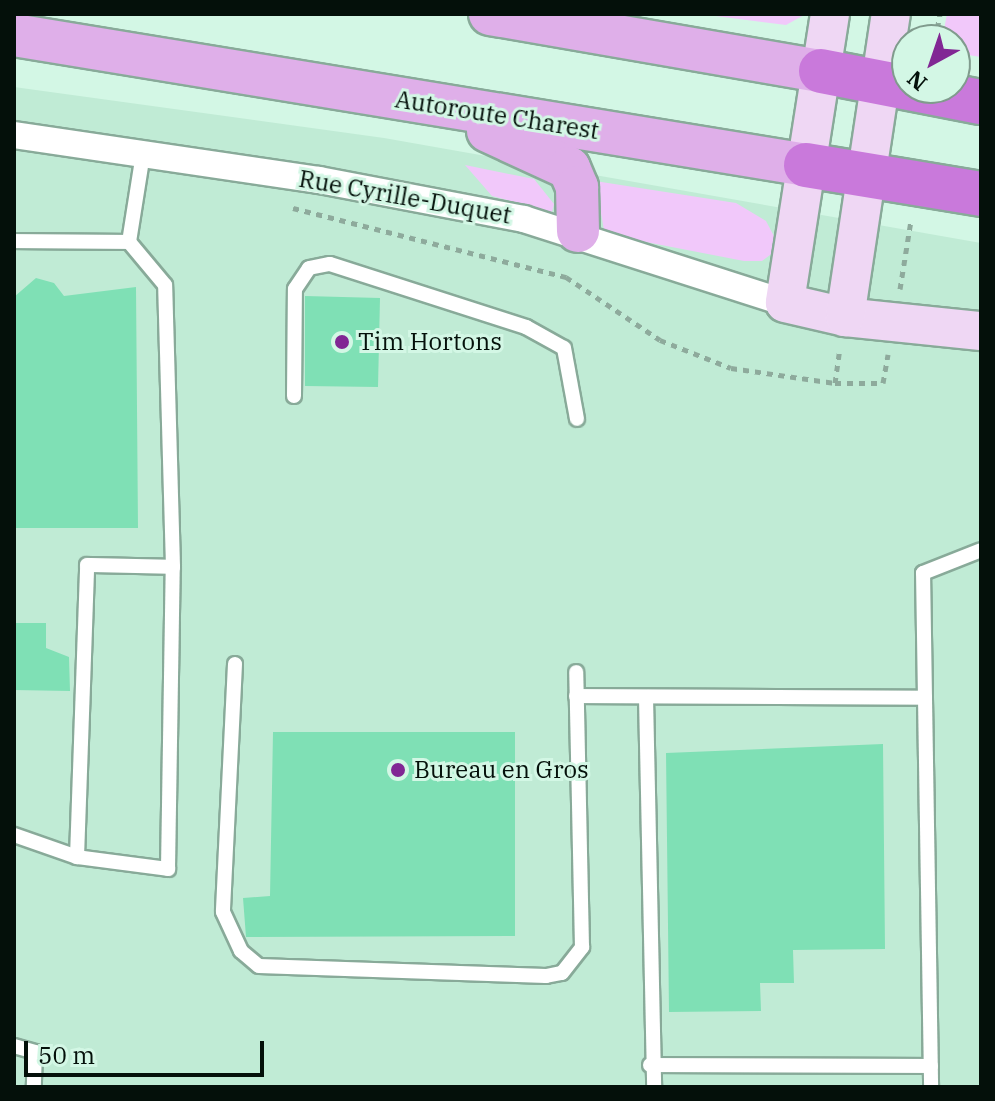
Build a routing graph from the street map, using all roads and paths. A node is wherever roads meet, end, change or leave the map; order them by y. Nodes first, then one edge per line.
1 (490, 14) edge
2 (830, 14) edge
3 (891, 14) edge
4 (14, 35) edge
5 (821, 71) junction
6 (880, 83) junction
7 (408, 100) junction
8 (981, 102) edge
9 (14, 135) edge
10 (143, 154) junction
11 (806, 165) junction
12 (867, 176) junction
13 (981, 194) edge
14 (289, 207) dead end
15 (578, 231) junction
16 (909, 231) dead end
17 (14, 241) edge
18 (129, 242) junction
19 (902, 274) dead end
20 (785, 303) junction
21 (845, 317) junction
22 (981, 331) edge
23 (884, 374) dead end
24 (835, 383) junction
25 (294, 396) dead end
26 (577, 419) dead end
27 (981, 550) edge
28 (173, 567) junction
29 (235, 664) dead end
30 (576, 672) dead end
31 (576, 696) junction
32 (646, 697) junction
33 (925, 698) junction
34 (14, 835) edge
35 (77, 857) junction
36 (14, 1046) edge
37 (650, 1065) junction
38 (931, 1066) junction
39 (34, 1087) edge
40 (654, 1087) edge
41 (931, 1087) edge

1 - 5 main road
2 - 5 street
3 - 6 street
4 - 7 main road, Autoroute Charest
5 - 6 highway
5 - 11 street
6 - 8 highway
6 - 12 street
7 - 11 main road, Autoroute Charest
7 - 15 main road
9 - 10 street, Rue Cyrille-Duquet
10 - 15 street, Rue Cyrille-Duquet
10 - 18 lane
11 - 12 highway, Autoroute Charest
11 - 20 street
12 - 13 highway, Autoroute Charest
12 - 21 street
14 - 24 path
15 - 20 street, Rue Cyrille-Duquet
16 - 19 path
17 - 18 lane
18 - 28 lane
20 - 21 street, Rue Cyrille-Duquet
21 - 22 street, Rue Cyrille-Duquet
21 - 24 path
23 - 24 path
25 - 26 lane
27 - 33 lane
28 - 35 lane
28 - 35 lane
29 - 31 lane
30 - 31 lane
31 - 32 lane
32 - 33 lane
32 - 37 lane
33 - 38 lane
34 - 35 lane
36 - 39 lane
37 - 38 lane
37 - 40 lane
38 - 41 lane

